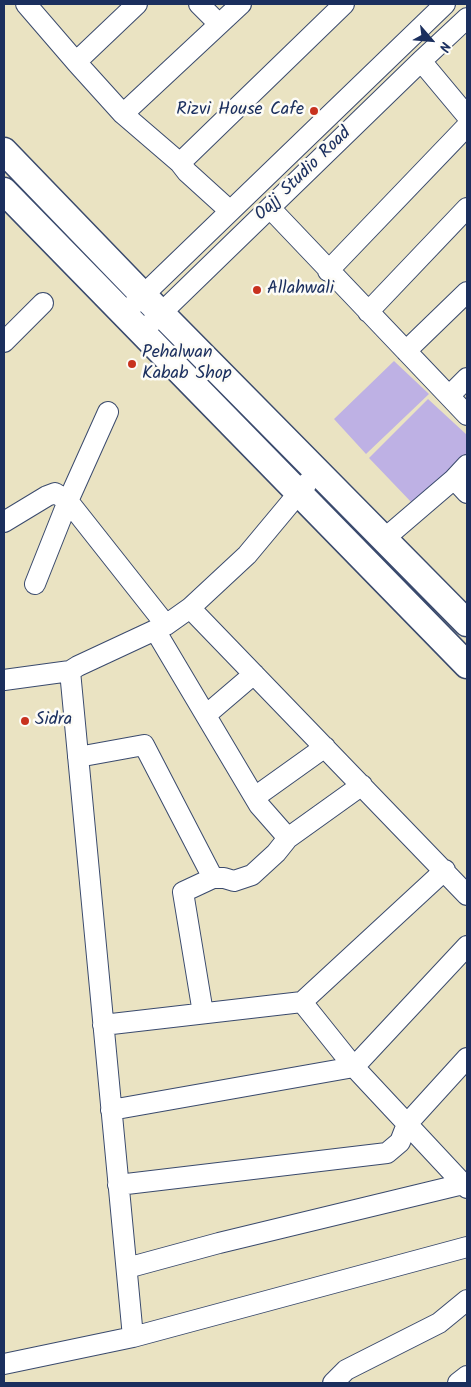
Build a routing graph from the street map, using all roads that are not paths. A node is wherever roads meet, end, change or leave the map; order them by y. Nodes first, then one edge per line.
1 (26, 4) edge
2 (137, 4) edge
3 (199, 4) edge
4 (241, 4) edge
5 (344, 4) edge
6 (445, 4) edge
7 (467, 18) edge
8 (219, 24) junction
9 (421, 61) junction
10 (76, 62) junction
11 (124, 114) junction
12 (467, 116) edge
13 (467, 126) edge
14 (4, 151) edge
15 (180, 163) junction
16 (4, 190) edge
17 (270, 208) junction
18 (467, 208) edge
19 (230, 211) junction
20 (328, 271) junction
21 (467, 292) edge
22 (143, 295) junction
23 (43, 303) dead end
24 (368, 312) junction
25 (162, 313) junction
26 (123, 314) junction
27 (142, 332) junction
28 (4, 342) edge
29 (406, 351) junction
30 (467, 378) edge
31 (449, 396) junction
32 (108, 412) dead end
33 (467, 415) edge
34 (317, 472) junction
35 (463, 479) edge
36 (299, 493) junction
37 (68, 501) junction
38 (4, 522) edge
39 (384, 539) junction
40 (34, 584) dead end
41 (190, 608) junction
42 (467, 623) edge
43 (160, 628) junction
44 (467, 665) edge
45 (70, 671) junction
46 (254, 674) junction
47 (4, 680) edge
48 (206, 715) junction
49 (325, 747) junction
50 (78, 757) junction
51 (362, 785) junction
52 (255, 797) junction
53 (288, 838) junction
54 (444, 870) junction
55 (213, 878) junction
56 (467, 895) edge
57 (467, 946) edge
58 (302, 1002) junction
59 (203, 1013) junction
60 (103, 1024) junction
61 (467, 1058) edge
62 (354, 1067) junction
63 (112, 1110) junction
64 (407, 1124) junction
65 (118, 1185) junction
66 (465, 1186) edge
67 (467, 1247) edge
68 (126, 1268) junction
69 (467, 1300) edge
70 (133, 1337) junction
71 (4, 1364) edge
72 (467, 1376) edge
73 (333, 1383) edge
74 (458, 1383) edge

1 - 10 street
2 - 10 street
3 - 8 street
4 - 8 street
5 - 15 street
6 - 19 street, Oajj Studio Road
7 - 9 street, Oajj Studio Road
8 - 11 street
9 - 12 street
9 - 17 street, Oajj Studio Road
10 - 11 street
11 - 15 street
13 - 20 street
14 - 22 main road
15 - 19 street
16 - 26 main road
17 - 20 street
17 - 25 street, Oajj Studio Road
18 - 24 street
19 - 22 street, Oajj Studio Road
20 - 24 street
21 - 29 street
22 - 25 main road
22 - 26 street, Oajj Studio Road
23 - 28 street
24 - 29 street
25 - 27 street, Oajj Studio Road
25 - 34 main road
26 - 27 main road
27 - 36 main road
29 - 31 street
30 - 31 street
31 - 33 street
32 - 37 street
34 - 36 street
34 - 39 main road
35 - 39 street
36 - 41 street
36 - 44 main road
37 - 38 street
37 - 40 street
37 - 43 street
39 - 42 main road
41 - 43 street
41 - 46 street
43 - 45 street
43 - 48 street
45 - 47 street
45 - 50 street
46 - 48 street
46 - 49 street
48 - 52 street
49 - 51 street
49 - 52 street
50 - 55 street
50 - 60 street
51 - 53 street
51 - 54 street
52 - 53 street
53 - 55 street
54 - 56 street
54 - 58 street
55 - 59 street
57 - 62 street
58 - 59 street
58 - 62 street
59 - 60 street
60 - 63 street
61 - 64 street
62 - 63 street
62 - 64 street
63 - 65 street
64 - 65 street
64 - 66 street
65 - 68 street
66 - 68 street
67 - 70 street
68 - 70 street
69 - 73 street
70 - 71 street
72 - 74 street

